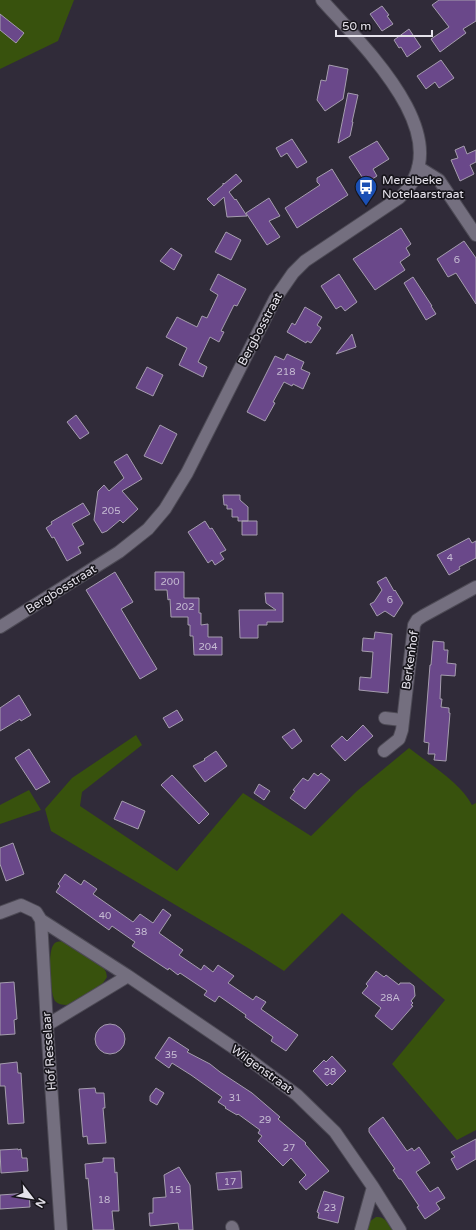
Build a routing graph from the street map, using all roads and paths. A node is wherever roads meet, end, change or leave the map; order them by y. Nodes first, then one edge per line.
1 (322, 0) edge
2 (418, 167) junction
3 (476, 235) edge
4 (476, 587) edge
5 (0, 627) edge
6 (386, 718) dead end
7 (402, 720) junction
8 (384, 752) dead end
9 (0, 913) edge
10 (41, 920) junction
11 (128, 976) junction
12 (47, 1025) junction
13 (373, 1187) junction
14 (61, 1230) edge
15 (361, 1230) edge
16 (400, 1230) edge

1 - 2 street, Bergbosstraat
2 - 3 street
2 - 5 street, Bergbosstraat
4 - 7 street, Berkenhof
6 - 7 street
7 - 8 street, Berkenhof
9 - 10 street
10 - 11 street, Wilgenstraat
10 - 12 street, Hof Resselaar
11 - 12 street
11 - 13 street, Wilgenstraat
12 - 14 street, Hof Resselaar
13 - 15 street
13 - 16 street, Wilgenstraat

